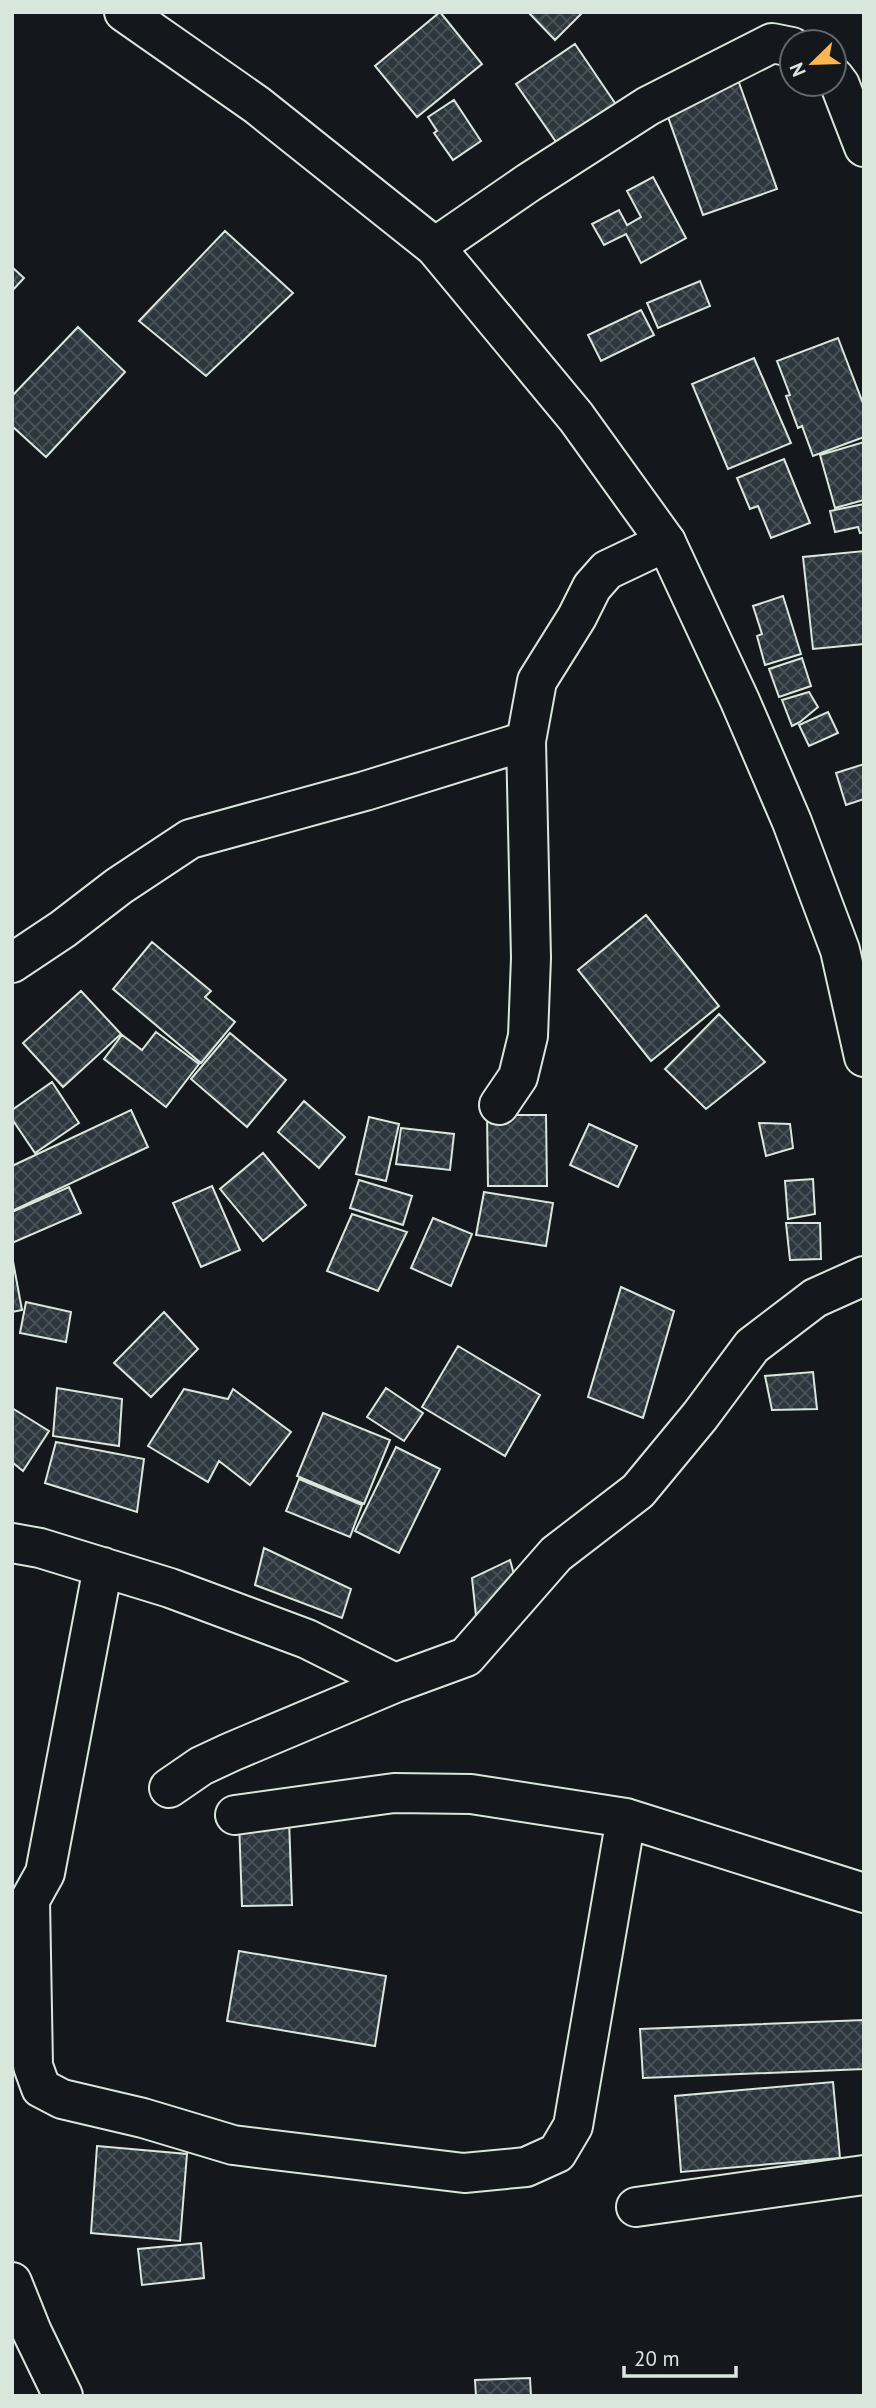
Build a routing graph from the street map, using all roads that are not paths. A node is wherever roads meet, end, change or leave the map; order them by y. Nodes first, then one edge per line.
1 (125, 12) edge
2 (778, 44) edge
3 (845, 98) edge
4 (864, 147) edge
5 (435, 247) junction
6 (666, 542) junction
7 (526, 741) junction
8 (12, 963) edge
9 (864, 1057) edge
10 (499, 1105) dead end
11 (864, 1276) edge
12 (12, 1543) edge
13 (103, 1567) junction
14 (395, 1683) junction
15 (169, 1788) dead end
16 (235, 1815) dead end
17 (626, 1818) junction
18 (864, 1893) edge
19 (864, 2175) edge
20 (636, 2207) dead end
21 (12, 2282) edge
22 (63, 2396) edge

1 - 5 street
2 - 5 street
3 - 4 street
5 - 6 street
6 - 7 street
6 - 9 street
7 - 8 street
7 - 10 street
11 - 14 street
12 - 13 street
13 - 14 street
13 - 17 street
14 - 15 street
16 - 17 street
17 - 18 street
19 - 20 street
21 - 22 street

